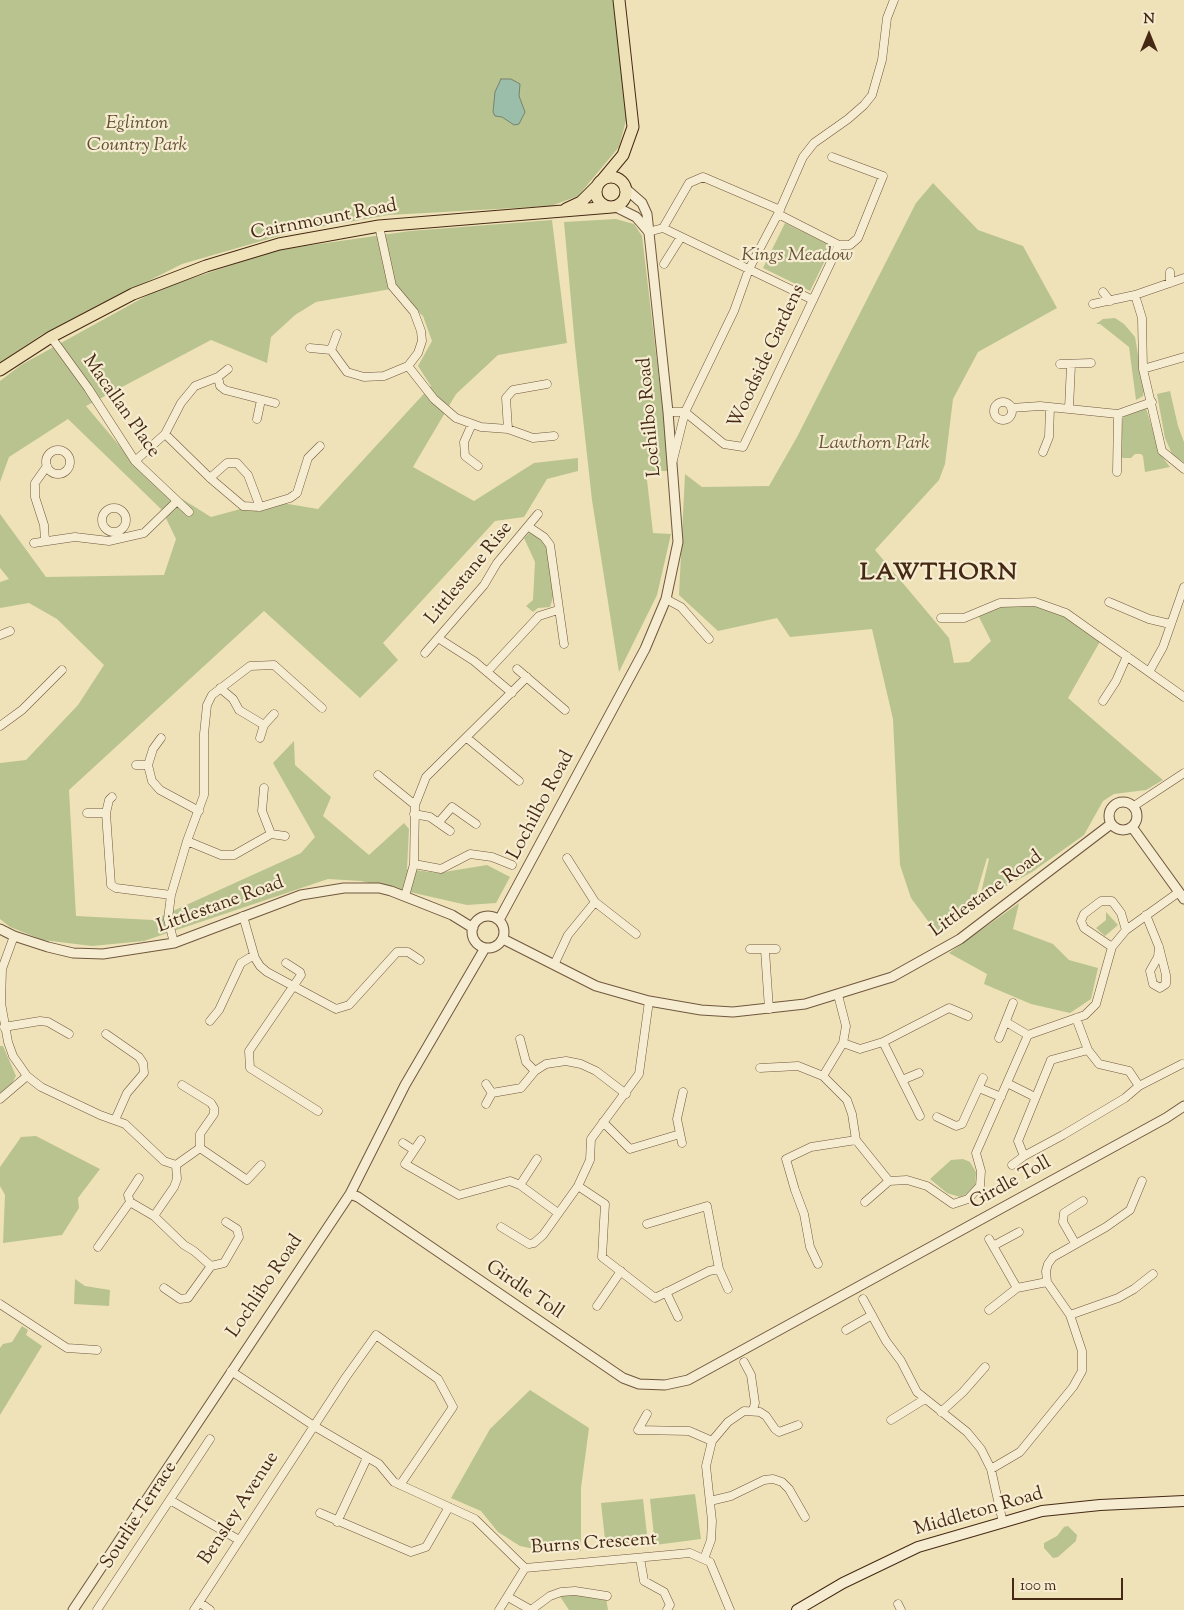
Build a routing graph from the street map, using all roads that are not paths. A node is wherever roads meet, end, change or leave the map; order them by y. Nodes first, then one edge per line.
1 (619, 0) edge
2 (894, 0) edge
3 (623, 155) junction
4 (832, 158) dead end
5 (600, 183) junction
6 (625, 187) junction
7 (613, 206) junction
8 (562, 210) junction
9 (779, 212) junction
10 (379, 226) junction
11 (663, 228) junction
12 (648, 232) junction
13 (681, 237) junction
14 (839, 245) junction
15 (664, 264) dead end
16 (749, 269) junction
17 (1170, 272) dead end
18 (1184, 278) edge
19 (1170, 283) junction
20 (1103, 292) dead end
21 (1135, 295) junction
22 (813, 300) junction
23 (1110, 300) junction
24 (1093, 304) dead end
25 (338, 334) dead end
26 (51, 337) junction
27 (310, 348) dead end
28 (332, 350) junction
29 (1184, 357) edge
30 (1091, 363) dead end
31 (1060, 364) dead end
32 (1071, 365) junction
33 (408, 366) junction
34 (1143, 368) junction
35 (228, 369) dead end
36 (0, 370) edge
37 (218, 378) junction
38 (547, 384) dead end
39 (261, 400) junction
40 (1152, 402) junction
41 (275, 403) dead end
42 (1050, 407) junction
43 (1011, 408) dead end
44 (1070, 408) junction
45 (668, 412) junction
46 (685, 412) junction
47 (1118, 414) junction
48 (257, 419) dead end
49 (472, 424) junction
50 (508, 429) junction
51 (165, 434) junction
52 (554, 436) dead end
53 (320, 446) dead end
54 (1043, 452) dead end
55 (135, 461) junction
56 (672, 465) junction
57 (47, 466) dead end
58 (478, 466) dead end
59 (1184, 469) edge
60 (1117, 472) dead end
61 (210, 478) junction
62 (176, 502) junction
63 (260, 507) junction
64 (189, 512) dead end
65 (538, 514) dead end
66 (529, 527) junction
67 (110, 531) dead end
68 (45, 541) junction
69 (109, 541) junction
70 (34, 542) dead end
71 (1184, 587) edge
72 (666, 598) junction
73 (1109, 602) dead end
74 (558, 610) junction
75 (941, 618) dead end
76 (1170, 624) junction
77 (10, 631) dead end
78 (0, 635) edge
79 (438, 638) junction
80 (709, 639) dead end
81 (564, 644) dead end
82 (425, 653) dead end
83 (1127, 656) junction
84 (516, 669) dead end
85 (62, 670) dead end
86 (487, 672) junction
87 (1149, 672) junction
88 (527, 678) junction
89 (220, 688) junction
90 (512, 693) junction
91 (1184, 697) edge
92 (1103, 701) dead end
93 (322, 708) dead end
94 (565, 710) dead end
95 (274, 714) dead end
96 (264, 725) junction
97 (0, 726) edge
98 (161, 738) dead end
99 (260, 738) dead end
100 (467, 738) junction
101 (136, 765) dead end
102 (148, 765) junction
103 (1182, 774) edge
104 (378, 776) dead end
105 (519, 781) dead end
106 (1184, 784) edge
107 (264, 788) dead end
108 (112, 797) dead end
109 (415, 805) junction
110 (1134, 806) junction
111 (199, 811) junction
112 (106, 813) junction
113 (87, 814) dead end
114 (414, 814) junction
115 (439, 822) junction
116 (476, 824) dead end
117 (1111, 824) junction
118 (1132, 827) junction
119 (450, 831) dead end
120 (271, 834) junction
121 (285, 836) dead end
122 (187, 841) junction
123 (567, 858) dead end
124 (414, 864) junction
125 (512, 865) dead end
126 (171, 894) junction
127 (1181, 895) edge
128 (405, 896) junction
129 (595, 902) junction
130 (1146, 915) junction
131 (243, 916) junction
132 (499, 920) junction
133 (475, 924) junction
134 (0, 929) edge
135 (1126, 930) junction
136 (636, 934) dead end
137 (14, 936) junction
138 (503, 939) junction
139 (174, 943) junction
140 (481, 946) junction
141 (1159, 946) junction
142 (1112, 947) junction
143 (776, 949) dead end
144 (750, 950) dead end
145 (765, 950) junction
146 (254, 955) junction
147 (420, 960) dead end
148 (286, 963) dead end
149 (554, 965) junction
150 (294, 986) junction
151 (838, 995) junction
152 (649, 1001) junction
153 (1014, 1003) dead end
154 (769, 1009) junction
155 (968, 1016) dead end
156 (1076, 1018) junction
157 (210, 1021) dead end
158 (1006, 1022) junction
159 (4, 1027) junction
160 (68, 1034) dead end
161 (106, 1034) dead end
162 (1028, 1035) junction
163 (999, 1038) dead end
164 (520, 1039) dead end
165 (883, 1042) junction
166 (843, 1043) junction
167 (1088, 1050) junction
168 (1182, 1064) dead end
169 (760, 1068) dead end
170 (535, 1071) junction
171 (919, 1073) dead end
172 (27, 1076) junction
173 (823, 1076) junction
174 (983, 1078) dead end
175 (902, 1080) junction
176 (1007, 1083) junction
177 (486, 1084) dead end
178 (182, 1085) dead end
179 (1139, 1086) junction
180 (979, 1088) junction
181 (683, 1092) dead end
182 (492, 1093) junction
183 (626, 1094) junction
184 (1001, 1096) junction
185 (1035, 1097) junction
186 (0, 1099) edge
187 (486, 1104) dead end
188 (1184, 1106) edge
189 (318, 1111) dead end
190 (920, 1116) dead end
191 (937, 1117) dead end
192 (115, 1120) junction
193 (602, 1122) junction
194 (680, 1134) junction
195 (421, 1140) dead end
196 (856, 1140) junction
197 (403, 1143) dead end
198 (682, 1143) dead end
199 (200, 1148) junction
200 (414, 1150) junction
201 (1024, 1156) junction
202 (537, 1159) dead end
203 (405, 1164) junction
204 (176, 1165) junction
205 (261, 1165) dead end
206 (1012, 1165) dead end
207 (399, 1172) dead end
208 (138, 1178) dead end
209 (889, 1181) junction
210 (1142, 1181) dead end
211 (520, 1184) junction
212 (578, 1186) junction
213 (350, 1194) junction
214 (1083, 1201) dead end
215 (130, 1202) junction
216 (865, 1202) dead end
217 (558, 1213) junction
218 (154, 1216) junction
219 (226, 1222) dead end
220 (647, 1224) dead end
221 (501, 1227) dead end
222 (1019, 1232) dead end
223 (1075, 1244) junction
224 (98, 1247) dead end
225 (818, 1264) dead end
226 (211, 1266) junction
227 (719, 1269) junction
228 (621, 1271) junction
229 (1153, 1274) dead end
230 (1047, 1282) junction
231 (164, 1288) dead end
232 (1017, 1288) junction
233 (728, 1289) dead end
234 (666, 1292) junction
235 (863, 1299) dead end
236 (0, 1304) edge
237 (597, 1306) dead end
238 (989, 1310) dead end
239 (872, 1315) junction
240 (1070, 1316) junction
241 (678, 1317) dead end
242 (846, 1330) dead end
243 (97, 1350) dead end
244 (744, 1362) dead end
245 (985, 1367) dead end
246 (231, 1371) junction
247 (925, 1399) junction
248 (753, 1410) junction
249 (941, 1412) junction
250 (647, 1414) dead end
251 (891, 1420) dead end
252 (798, 1424) dead end
253 (314, 1426) junction
254 (210, 1439) dead end
255 (712, 1441) junction
256 (367, 1458) junction
257 (991, 1470) junction
258 (400, 1485) junction
259 (170, 1500) junction
260 (710, 1501) junction
261 (1184, 1501) edge
262 (449, 1507) junction
263 (320, 1513) dead end
264 (805, 1517) dead end
265 (337, 1522) junction
266 (1003, 1523) junction
267 (239, 1540) junction
268 (640, 1558) junction
269 (704, 1559) junction
270 (525, 1568) junction
271 (607, 1596) dead end
272 (508, 1597) junction
273 (199, 1602) junction
274 (73, 1610) edge
275 (97, 1610) edge
276 (194, 1610) edge
277 (210, 1610) edge
278 (498, 1610) edge
279 (531, 1610) edge
280 (667, 1610) edge
281 (730, 1610) edge
282 (797, 1610) edge

1 - 3 main road
2 - 9 street
3 - 5 main road
3 - 6 main road
4 - 14 street
5 - 6 main road
5 - 7 main road
5 - 8 main road, Cairnmount Road
6 - 7 main road
6 - 12 street, Lochilbo Road
7 - 8 main road, Cairnmount Road
7 - 12 street
8 - 10 main road, Cairnmount Road
9 - 11 street
9 - 14 street
9 - 16 street
10 - 26 main road, Cairnmount Road
10 - 33 street
11 - 12 street
11 - 13 street
12 - 45 street, Lochilbo Road
13 - 15 street
13 - 16 street
14 - 22 street, Woodside Gardens
16 - 22 street
16 - 46 street
17 - 19 street
18 - 19 street
19 - 21 street
20 - 23 street
21 - 23 street
21 - 34 street
22 - 46 street, Woodside Gardens
23 - 24 street
25 - 28 street
26 - 36 main road, Cairnmount Road
26 - 55 street, Macallan Place
27 - 28 street
28 - 33 street
29 - 34 street
30 - 32 street
31 - 32 street
32 - 44 street
33 - 49 street
34 - 40 street
35 - 37 street
37 - 39 street
37 - 51 street
38 - 50 street
39 - 41 street
39 - 48 street
40 - 47 street
40 - 59 street
42 - 43 street
42 - 44 street
42 - 54 street
44 - 47 street
45 - 46 street
45 - 56 street, Lochilbo Road
46 - 56 street
47 - 60 street
49 - 50 street
49 - 58 street
50 - 52 street
51 - 55 street
51 - 61 street
53 - 63 street
55 - 62 street, Macallan Place
56 - 72 street, Lochilbo Road
57 - 68 street
61 - 63 street
61 - 63 street
62 - 64 street, Macallan Place
62 - 69 street
65 - 66 street, Littlestane Rise
66 - 74 street
66 - 79 street, Littlestane Rise
67 - 69 street
68 - 69 street
68 - 70 street
71 - 76 street
72 - 80 street
72 - 132 street, Lochilbo Road
73 - 76 street
74 - 81 street
74 - 86 street
75 - 83 street
76 - 87 street
77 - 78 street
79 - 82 street, Littlestane Rise
79 - 86 street, Littlestane Rise
83 - 87 street
83 - 92 street
84 - 88 street
85 - 97 street
86 - 90 street, Littlestane Rise
87 - 91 street
88 - 90 street
88 - 94 street
89 - 93 street
89 - 96 street
89 - 111 street
90 - 100 street
95 - 96 street
96 - 99 street
98 - 102 street
100 - 105 street
100 - 109 street
101 - 102 street
102 - 111 street
103 - 106 street
103 - 110 street
104 - 109 street
107 - 120 street
108 - 112 street
109 - 114 street
110 - 117 street
110 - 118 street
111 - 122 street
112 - 113 street
112 - 126 street
114 - 115 street
114 - 124 street
115 - 116 street
115 - 119 street
117 - 118 street
117 - 151 street, Littlestane Road
118 - 127 street
120 - 121 street
120 - 122 street
122 - 126 street
123 - 129 street
124 - 125 street
124 - 128 street
126 - 139 street
127 - 130 street
128 - 131 street, Littlestane Road
128 - 133 street, Littlestane Road
129 - 136 street
129 - 149 street
130 - 135 street
130 - 141 street
131 - 139 street, Littlestane Road
131 - 146 street
132 - 133 street
132 - 138 street
133 - 140 street
134 - 137 street, Littlestane Road
135 - 142 street
135 - 142 street
137 - 139 street, Littlestane Road
137 - 159 street
138 - 140 street
138 - 149 street, Littlestane Road
140 - 213 street, Lochlibo Road
141 - 141 street
142 - 156 street
143 - 145 street
144 - 145 street
145 - 154 street
146 - 150 street
146 - 157 street
147 - 150 street
148 - 150 street
149 - 152 street, Littlestane Road
150 - 189 street
151 - 154 street, Littlestane Road
151 - 166 street
152 - 154 street, Littlestane Road
152 - 183 street
153 - 158 street
155 - 165 street
156 - 162 street
156 - 167 street
158 - 162 street
158 - 163 street
159 - 160 street
159 - 172 street
161 - 192 street
162 - 176 street
164 - 170 street
165 - 166 street
165 - 175 street
166 - 173 street
167 - 179 street
167 - 185 street
168 - 179 street
169 - 173 street
170 - 182 street
170 - 183 street
171 - 175 street
172 - 186 street
172 - 192 street
173 - 196 street
174 - 180 street
175 - 190 street
176 - 184 street
176 - 185 street
177 - 182 street
178 - 199 street
179 - 201 street
180 - 184 street
180 - 191 street
181 - 194 street
182 - 187 street
183 - 193 street
184 - 209 street
185 - 201 street
188 - 213 street, Girdle Toll
192 - 204 street
193 - 194 street
193 - 212 street
194 - 198 street
195 - 200 street
196 - 209 street
196 - 225 street
197 - 200 street
199 - 204 street
199 - 205 street
200 - 203 street
201 - 206 street
202 - 211 street
203 - 207 street
203 - 211 street
204 - 218 street
208 - 215 street
209 - 216 street
210 - 223 street
211 - 217 street
212 - 217 street
212 - 228 street
213 - 246 street, Lochlibo Road
214 - 223 street
215 - 218 street
215 - 224 street
217 - 221 street
218 - 226 street
219 - 226 street
220 - 227 street
222 - 232 street
223 - 230 street
226 - 231 street
227 - 233 street
227 - 234 street
228 - 234 street
228 - 237 street
229 - 240 street
230 - 232 street
230 - 240 street
232 - 238 street
234 - 241 street
235 - 239 street
236 - 243 street
239 - 242 street
239 - 247 street
240 - 257 street
244 - 248 street
245 - 249 street
246 - 253 street
246 - 274 street, Lochlibo Road
247 - 249 street
247 - 251 street
248 - 252 street
248 - 255 street
249 - 257 street
250 - 255 street
253 - 256 street
253 - 258 street
253 - 267 street, Bensley Avenue
254 - 259 street, Sourlie Terrace
255 - 260 street
256 - 258 street
256 - 265 street
257 - 266 street
258 - 262 street, Burns Crescent
259 - 267 street
259 - 275 street, Sourlie Terrace
260 - 264 street
260 - 269 street
261 - 266 main road, Middleton Road
262 - 265 street
262 - 270 street, Burns Crescent
263 - 265 street
266 - 282 main road, Middleton Road
267 - 273 street, Bensley Avenue
268 - 269 street, Burns Crescent
268 - 270 street, Burns Crescent
268 - 280 street
269 - 281 street
270 - 272 street
271 - 279 street
272 - 278 street
272 - 279 street
273 - 276 street, Bensley Avenue
273 - 277 street

